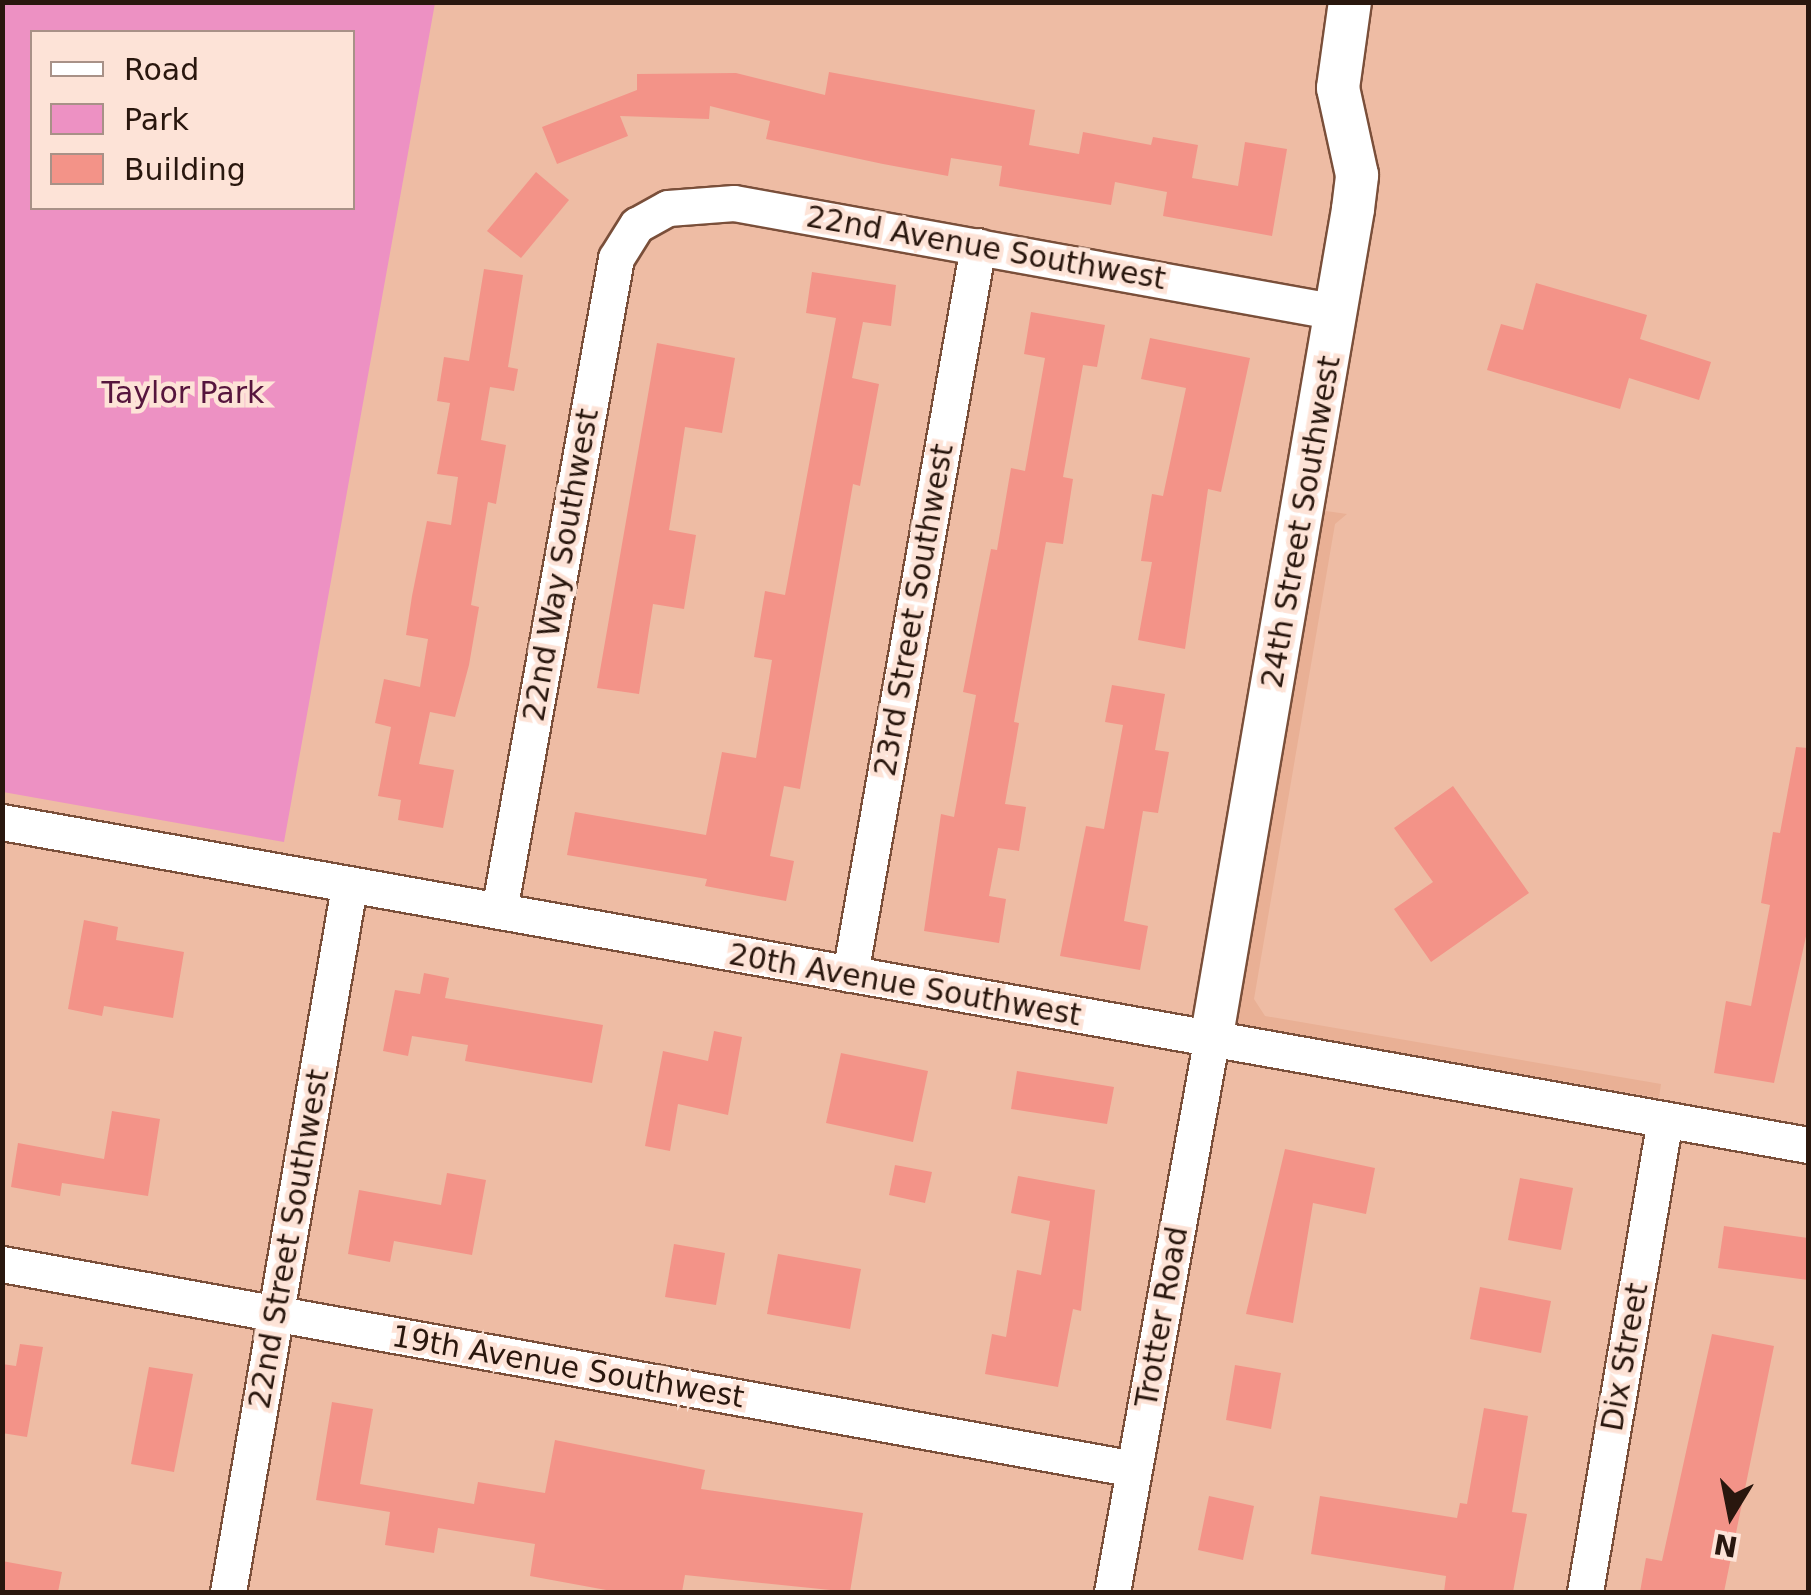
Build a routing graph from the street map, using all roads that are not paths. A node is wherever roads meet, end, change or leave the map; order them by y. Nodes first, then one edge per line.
1 (1350, 2) edge
2 (637, 225) joint
3 (978, 246) junction
4 (1338, 312) junction
5 (2, 822) edge
6 (349, 886) junction
7 (498, 911) junction
8 (850, 974) junction
9 (1211, 1041) junction
10 (1666, 1121) junction
11 (1808, 1145) edge
12 (2, 1264) edge
13 (276, 1314) junction
14 (1134, 1469) junction
15 (228, 1592) edge
16 (1112, 1592) edge
17 (1585, 1592) edge

1 - 4 street, 24th Street Southwest
2 - 3 street, 22nd Avenue Southwest
2 - 7 street, 22nd Way Southwest
3 - 4 street, 22nd Avenue Southwest
3 - 8 street, 23rd Street Southwest
4 - 9 street, 24th Street Southwest
5 - 6 street, 20th Avenue Southwest
6 - 7 street, 20th Avenue Southwest
6 - 13 street, 22nd Street Southwest
7 - 8 street, 20th Avenue Southwest
8 - 9 street, 20th Avenue Southwest
9 - 10 street, 20th Avenue Southwest
9 - 14 street, Trotter Road
10 - 11 street, 20th Avenue Southwest
10 - 17 street, Dix Street
12 - 13 street, 19th Avenue Southwest
13 - 14 street, 19th Avenue Southwest
13 - 15 street, 22nd Street Southwest
14 - 16 street, Trotter Road

